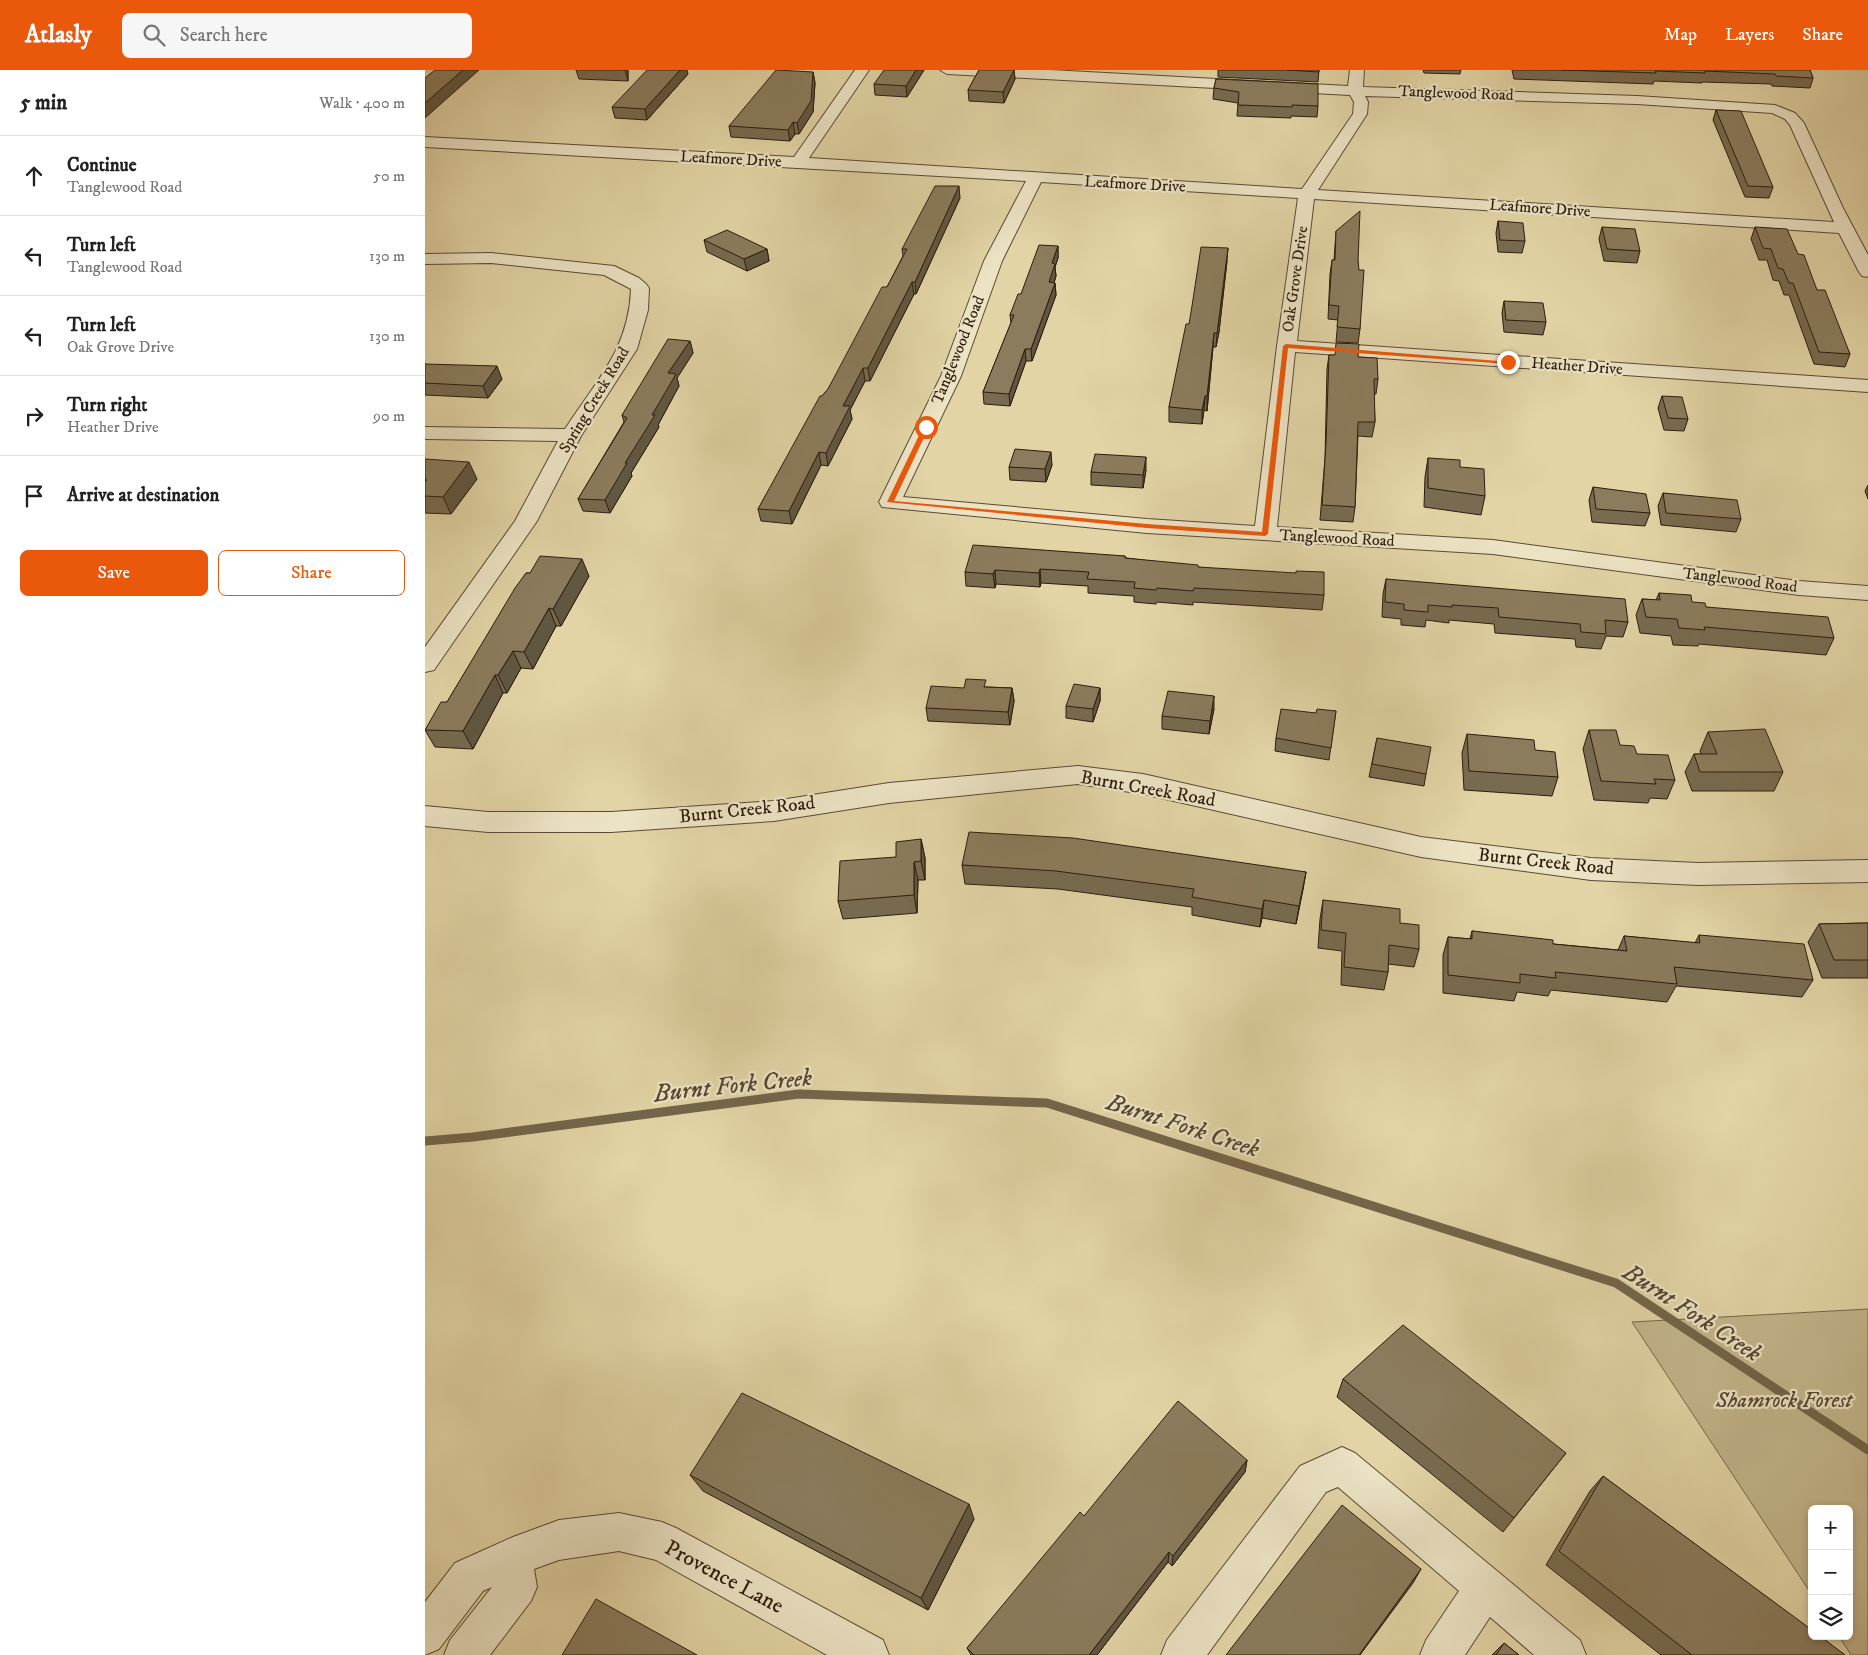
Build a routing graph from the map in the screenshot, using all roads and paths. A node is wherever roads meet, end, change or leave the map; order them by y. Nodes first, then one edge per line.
1 (861, 70) edge
2 (947, 70) edge
3 (1357, 70) edge
4 (1355, 91) junction
5 (425, 142) edge
6 (798, 162) junction
7 (1035, 179) junction
8 (1307, 194) junction
9 (1846, 228) junction
10 (425, 259) edge
11 (1868, 272) edge
12 (1286, 346) junction
13 (1868, 386) edge
14 (425, 433) edge
15 (571, 435) junction
16 (1265, 534) junction
17 (1868, 593) edge
18 (425, 664) edge
19 (425, 816) edge
20 (1868, 871) edge
21 (513, 1557) junction
22 (1486, 1587) junction
23 (425, 1635) edge
24 (465, 1655) edge
25 (868, 1655) edge
26 (1182, 1655) edge
27 (1441, 1655) edge
28 (1565, 1655) edge

1 - 6 street
2 - 4 street, Tanglewood Road
3 - 4 street, Oak Grove Drive
4 - 8 street, Oak Grove Drive
4 - 9 street, Tanglewood Road
5 - 6 street, Leafmore Drive
6 - 7 street, Leafmore Drive
7 - 8 street, Leafmore Drive
7 - 16 street, Tanglewood Road
8 - 9 street, Leafmore Drive
8 - 12 street, Oak Grove Drive
9 - 11 street, Tanglewood Road
10 - 15 street, Spring Creek Road
12 - 13 street, Heather Drive
12 - 16 street, Oak Grove Drive
14 - 15 street
15 - 18 street, Spring Creek Road
16 - 17 street, Tanglewood Road
19 - 20 street, Burnt Creek Road
21 - 23 street, Provence Lane
21 - 24 street
21 - 25 street, Provence Lane
22 - 26 street
22 - 27 street
22 - 28 street

